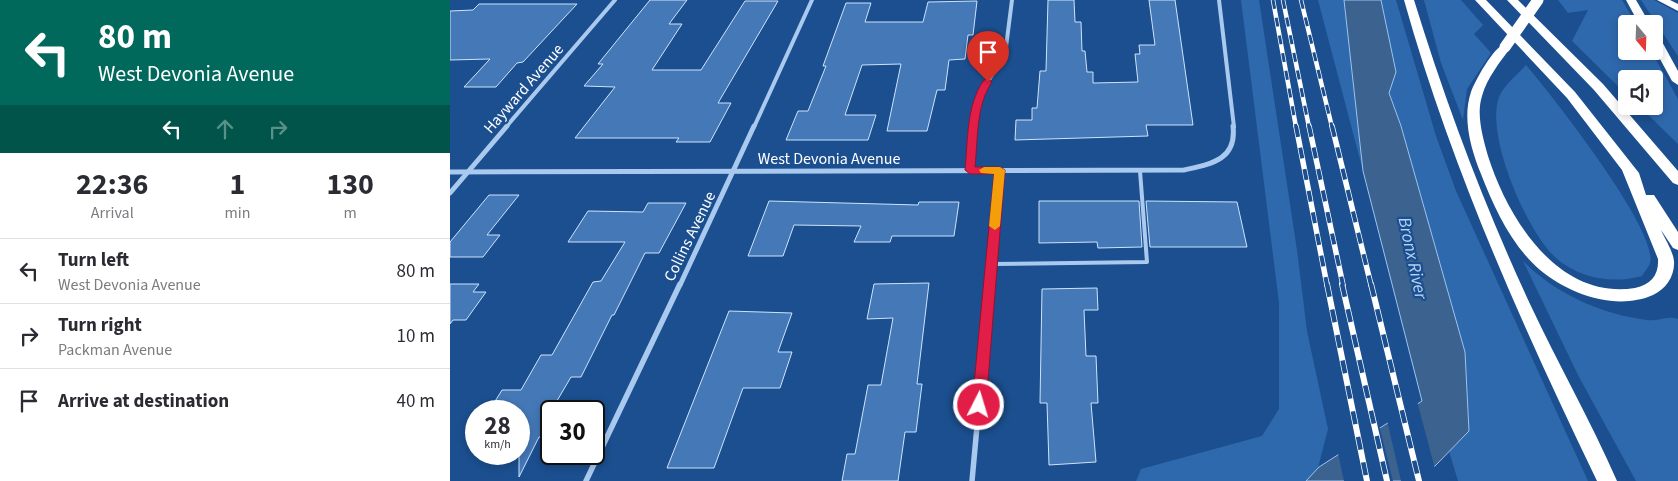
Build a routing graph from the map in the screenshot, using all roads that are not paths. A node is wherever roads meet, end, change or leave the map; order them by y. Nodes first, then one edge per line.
1 (615, 0) edge
2 (812, 0) edge
3 (1012, 0) edge
4 (1219, 0) edge
5 (1409, 0) edge
6 (1480, 0) edge
7 (1512, 0) edge
8 (1538, 0) edge
9 (1631, 0) edge
10 (1662, 0) edge
11 (1678, 8) edge
12 (1640, 15) edge
13 (1663, 54) edge
14 (1678, 81) edge
15 (1628, 168) junction
16 (970, 170) junction
17 (1000, 170) junction
18 (734, 171) junction
19 (1140, 171) junction
20 (450, 172) edge
21 (468, 172) junction
22 (1678, 180) edge
23 (450, 193) edge
24 (1678, 244) edge
25 (991, 264) junction
26 (586, 481) edge
27 (972, 481) edge
28 (1606, 481) edge

1 - 21 street, Hayward Avenue
2 - 18 street, Collins Avenue
3 - 16 street
4 - 19 street, West Devonia Avenue
5 - 28 highway
6 - 15 highway
7 - 22 highway
8 - 15 highway, bridge
9 - 12 highway
10 - 11 highway
13 - 14 highway
15 - 24 highway
16 - 17 street, West Devonia Avenue
16 - 18 street, West Devonia Avenue
17 - 19 street, West Devonia Avenue
17 - 25 street
18 - 21 street, West Devonia Avenue
18 - 26 street, Collins Avenue
19 - 25 lane
20 - 21 street, West Devonia Avenue
21 - 23 street, Hayward Avenue
25 - 27 street

